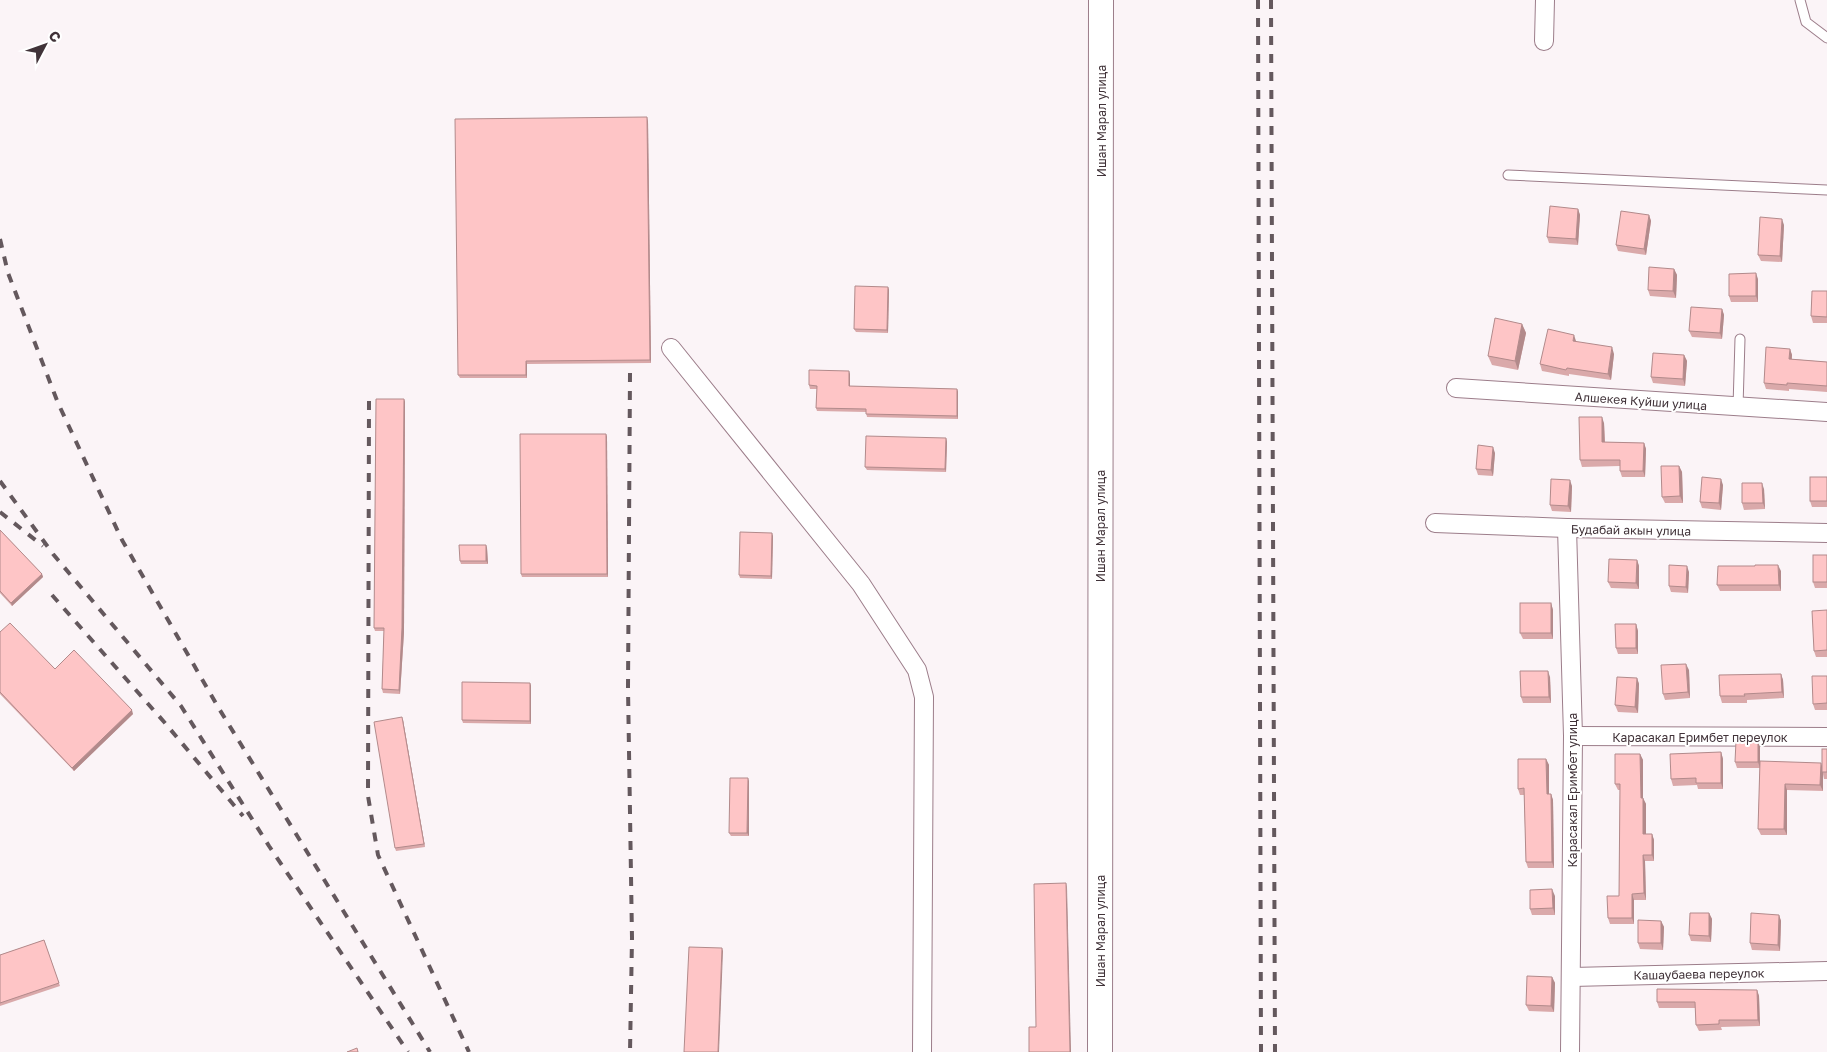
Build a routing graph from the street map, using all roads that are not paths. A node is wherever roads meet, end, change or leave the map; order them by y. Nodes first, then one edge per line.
1 (1101, 0) edge
2 (1545, 0) edge
3 (1800, 0) edge
4 (1827, 38) edge
5 (1544, 41) dead end
6 (1508, 175) dead end
7 (1827, 190) edge
8 (1740, 339) dead end
9 (671, 348) dead end
10 (1456, 388) dead end
11 (1738, 408) junction
12 (1827, 412) edge
13 (1435, 523) dead end
14 (1566, 528) junction
15 (1827, 533) edge
16 (1573, 736) junction
17 (1827, 738) edge
18 (1827, 971) edge
19 (1572, 977) junction
20 (922, 1052) edge
21 (1100, 1052) edge
22 (1570, 1052) edge

1 - 21 main road, Ишан Марал улица
2 - 5 street
3 - 4 lane
6 - 7 lane
8 - 11 lane
9 - 20 street
10 - 11 street, Алшекея Куйши улица
11 - 12 street, Алшекея Куйши улица
13 - 14 street, Будабай акын улица
14 - 15 street, Будабай акын улица
14 - 16 street, Карасакал Еримбет улица
16 - 17 street, Карасакал Еримбет переулок
16 - 19 street, Карасакал Еримбет улица
18 - 19 street, Кашаубаева переулок
19 - 22 street, Карасакал Еримбет улица

